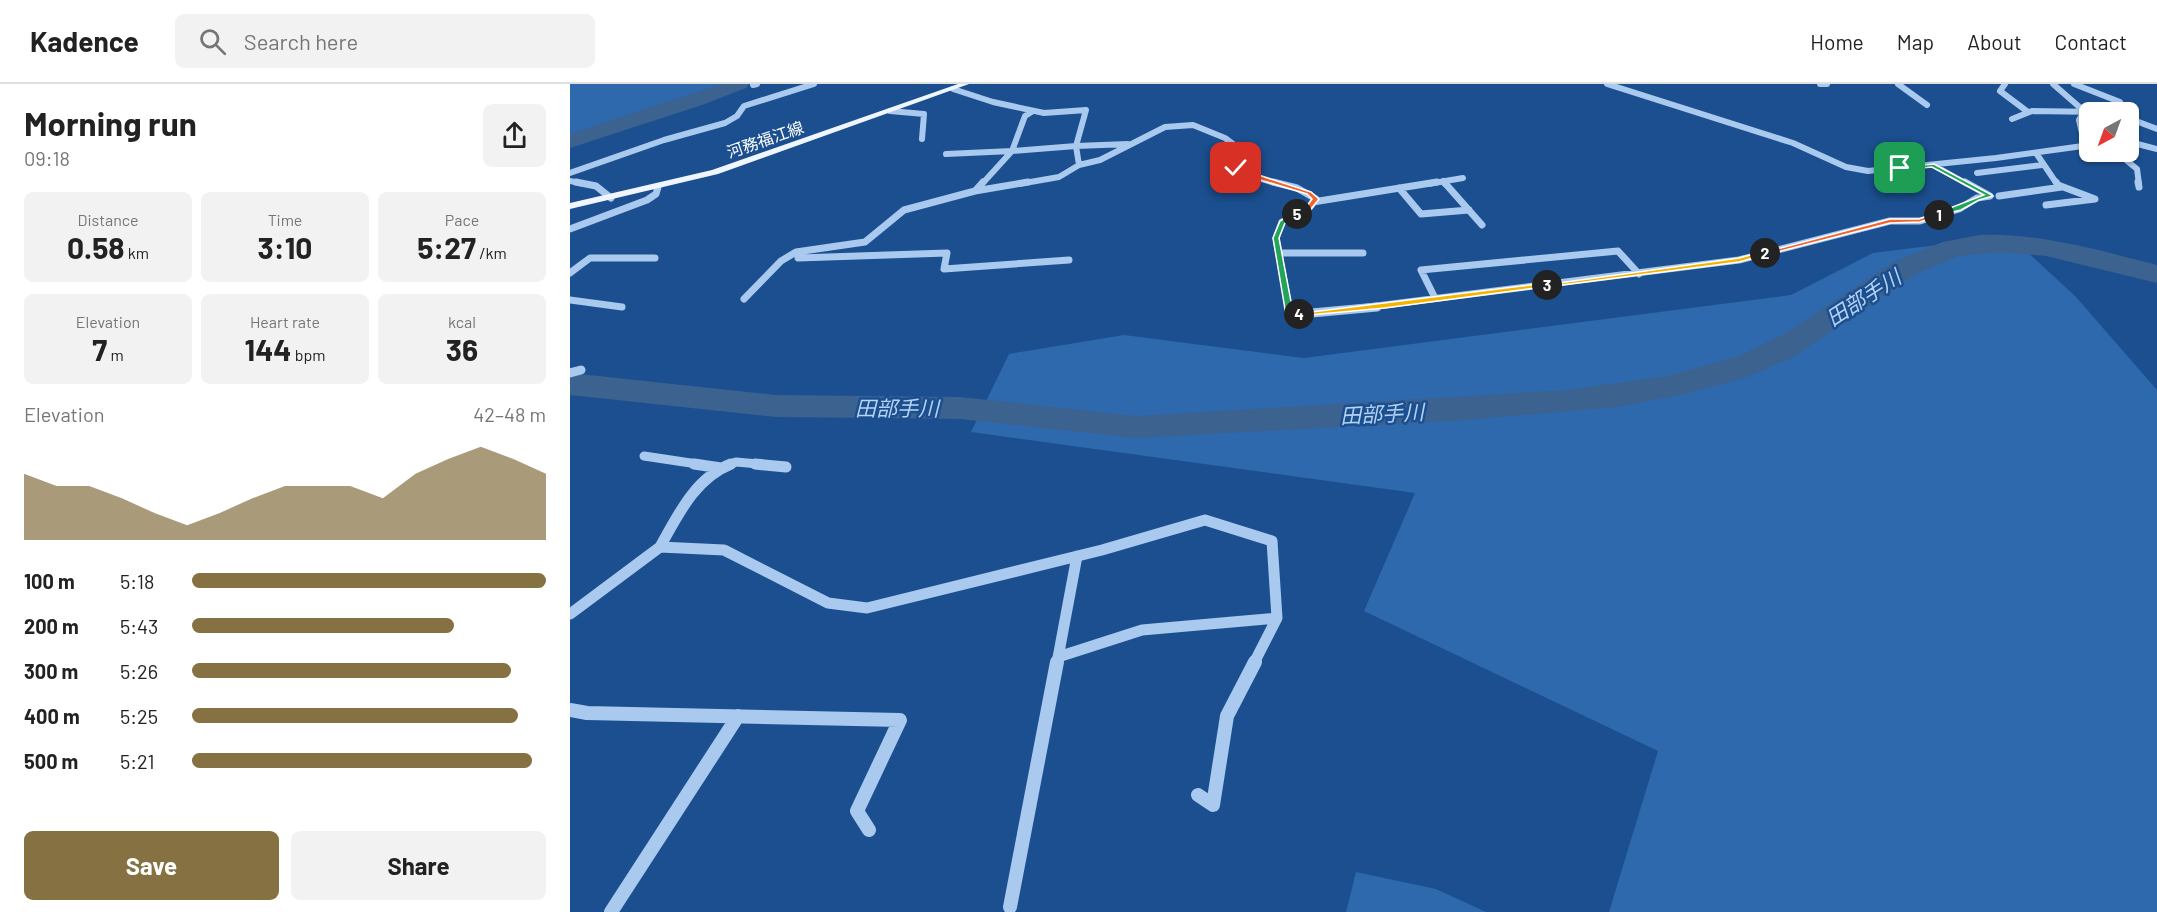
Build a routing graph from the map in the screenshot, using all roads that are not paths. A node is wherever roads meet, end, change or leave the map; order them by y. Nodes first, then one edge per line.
1 (814, 84) edge
2 (965, 84) edge
3 (1607, 84) edge
4 (1820, 84) edge
5 (1827, 84) edge
6 (1898, 84) edge
7 (2005, 84) edge
8 (2053, 84) edge
9 (2074, 84) edge
10 (952, 88) junction
11 (2120, 102) dead end
12 (1927, 105) dead end
13 (2079, 107) edge
14 (890, 111) junction
15 (1033, 111) junction
16 (2079, 111) edge
17 (2028, 112) junction
18 (2012, 118) dead end
19 (2139, 122) edge
20 (2157, 129) edge
21 (922, 139) dead end
22 (2139, 142) edge
23 (2157, 143) edge
24 (1132, 144) junction
25 (2139, 144) edge
26 (1076, 146) junction
27 (2079, 146) edge
28 (2157, 148) edge
29 (1012, 151) junction
30 (2036, 153) junction
31 (946, 154) dead end
32 (2128, 162) edge
33 (1079, 165) junction
34 (1932, 165) junction
35 (2042, 165) junction
36 (570, 173) edge
37 (1977, 173) dead end
38 (1463, 178) dead end
39 (570, 181) edge
40 (1443, 181) junction
41 (658, 187) junction
42 (2062, 187) junction
43 (2139, 187) dead end
44 (1399, 188) junction
45 (975, 191) junction
46 (2000, 195) dead end
47 (611, 198) junction
48 (1313, 202) junction
49 (2046, 205) dead end
50 (570, 206) edge
51 (1469, 210) junction
52 (1482, 225) dead end
53 (570, 229) edge
54 (1279, 253) junction
55 (1363, 253) dead end
56 (655, 258) dead end
57 (785, 259) junction
58 (1069, 260) dead end
59 (570, 273) edge
60 (1639, 274) junction
61 (1435, 298) junction
62 (744, 299) dead end
63 (570, 300) edge
64 (622, 307) dead end
65 (581, 370) dead end
66 (570, 373) edge
67 (644, 456) dead end
68 (786, 467) dead end
69 (721, 468) junction
70 (660, 547) junction
71 (1077, 556) junction
72 (570, 614) edge
73 (1277, 618) junction
74 (1058, 657) junction
75 (570, 710) edge
76 (738, 716) junction
77 (1198, 795) dead end
78 (869, 830) dead end
79 (1011, 907) dead end
80 (611, 912) edge

1 - 36 street
2 - 10 main road, 河務福江線
3 - 34 street
4 - 5 street
6 - 12 street
7 - 17 street
8 - 13 street
9 - 11 street
10 - 14 main road, 河務福江線
10 - 15 street
14 - 21 street
14 - 41 main road, 河務福江線
15 - 26 street
15 - 29 street
16 - 17 street
17 - 18 street
19 - 20 street
22 - 23 street
24 - 26 street
24 - 33 street
24 - 48 street
25 - 28 street
26 - 29 street
26 - 33 street
27 - 30 street
29 - 31 street
29 - 45 street
30 - 34 street
30 - 35 street
32 - 43 street
33 - 45 street
34 - 60 street
35 - 37 street
35 - 42 street
38 - 40 street
39 - 47 street
40 - 44 street
40 - 51 street
41 - 47 main road, 河務福江線
41 - 53 street
42 - 46 street
42 - 49 street
44 - 48 street
44 - 51 street
45 - 57 street
47 - 50 main road, 河務福江線
48 - 54 street
51 - 52 street
54 - 55 street
54 - 61 street
56 - 59 street
57 - 58 street
57 - 62 street
60 - 61 street
60 - 61 street
63 - 64 street
65 - 66 street
67 - 69 street
68 - 69 street
69 - 70 street
70 - 71 street
70 - 72 street
71 - 73 street
71 - 74 street
73 - 74 street
73 - 77 street
74 - 79 street
75 - 76 street
76 - 78 street
76 - 80 street

